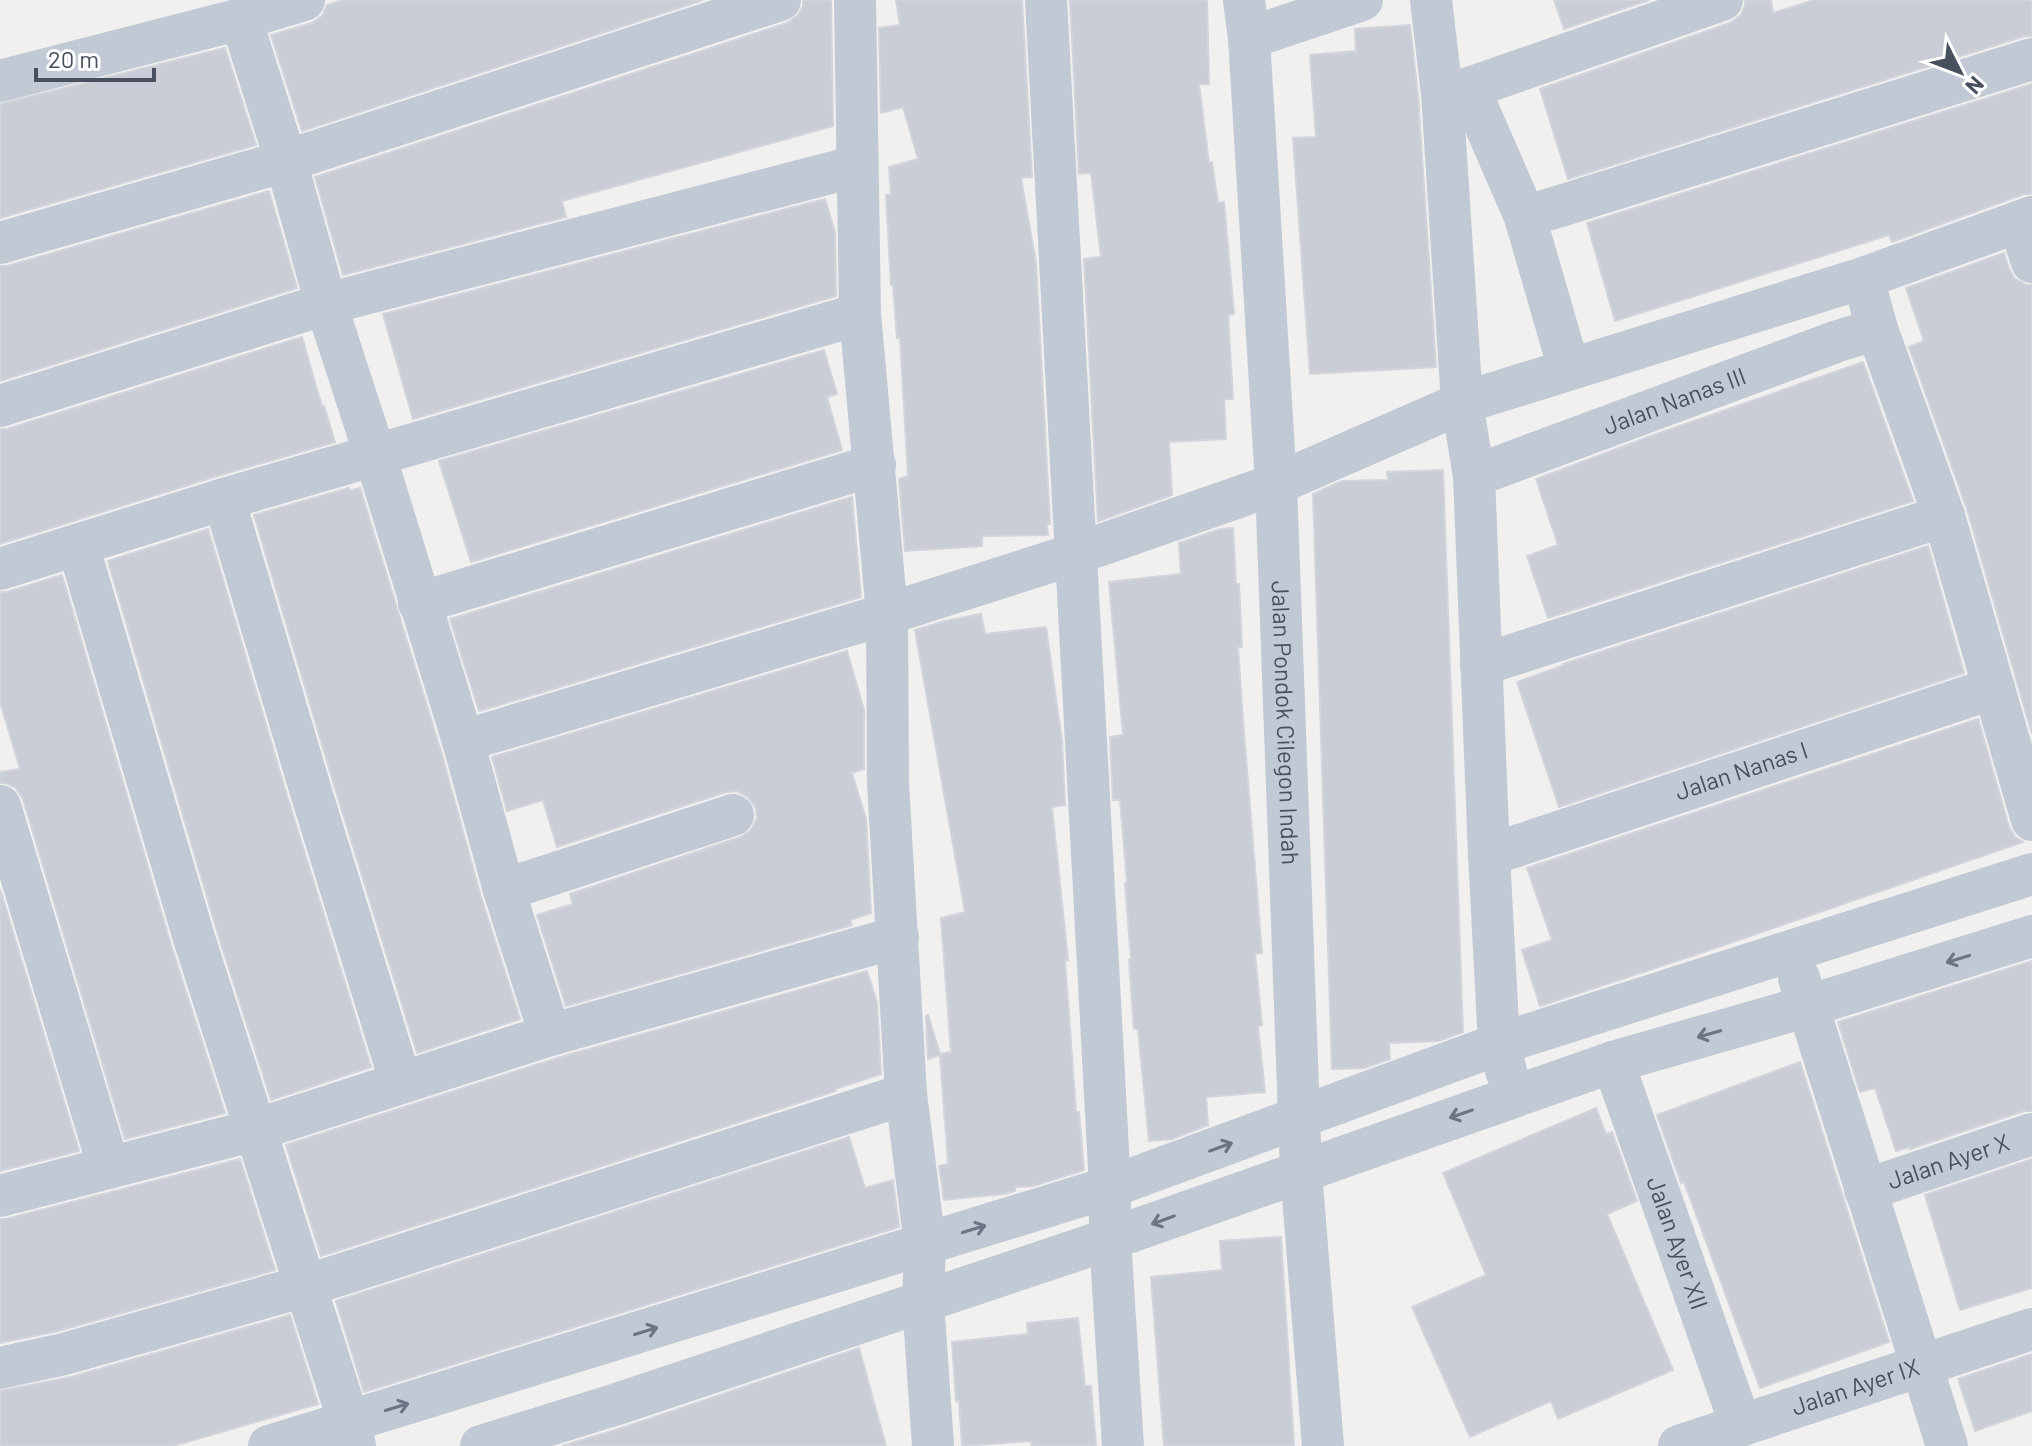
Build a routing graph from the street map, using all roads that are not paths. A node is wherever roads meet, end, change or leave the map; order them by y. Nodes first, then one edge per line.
1 (304, 0) edge
2 (780, 0) edge
3 (855, 0) edge
4 (1046, 0) edge
5 (1362, 0) edge
6 (1431, 0) edge
7 (1722, 0) edge
8 (241, 19) junction
9 (1247, 19) edge
10 (2032, 59) edge
11 (0, 81) edge
12 (1455, 91) junction
13 (286, 161) junction
14 (857, 166) junction
15 (1525, 217) junction
16 (2026, 220) edge
17 (0, 243) edge
18 (2032, 262) edge
19 (1863, 278) junction
20 (326, 304) junction
21 (860, 314) junction
22 (1877, 329) junction
23 (1569, 369) junction
24 (1462, 403) junction
25 (0, 406) edge
26 (375, 455) junction
27 (875, 465) junction
28 (1474, 476) junction
29 (1276, 484) junction
30 (224, 499) junction
31 (1944, 516) junction
32 (78, 545) junction
33 (1075, 554) junction
34 (0, 569) edge
35 (419, 603) junction
36 (887, 614) junction
37 (1481, 665) junction
38 (1994, 688) junction
39 (463, 741) junction
40 (0, 806) edge
41 (733, 815) dead end
42 (2032, 820) edge
43 (1489, 855) junction
44 (2032, 874) edge
45 (504, 890) junction
46 (2032, 936) edge
47 (898, 937) junction
48 (1790, 952) junction
49 (1808, 1006) junction
50 (550, 1035) junction
51 (1499, 1044) junction
52 (1613, 1062) junction
53 (401, 1083) junction
54 (906, 1094) junction
55 (1512, 1097) junction
56 (1299, 1118) junction
57 (255, 1130) junction
58 (2032, 1134) edge
59 (109, 1168) junction
60 (1301, 1171) junction
61 (1110, 1187) junction
62 (1865, 1190) junction
63 (0, 1196) edge
64 (1110, 1239) junction
65 (925, 1245) junction
66 (305, 1286) junction
67 (923, 1302) junction
68 (2032, 1329) edge
69 (1922, 1366) junction
70 (0, 1368) edge
71 (1741, 1426) junction
72 (352, 1434) edge
73 (269, 1446) edge
74 (481, 1446) edge
75 (933, 1446) edge
76 (1123, 1446) edge
77 (1323, 1446) edge
78 (1679, 1446) edge
79 (1947, 1446) edge

1 - 8 street
2 - 13 street
3 - 14 street
4 - 33 street
5 - 9 street
6 - 12 street
7 - 12 street
8 - 11 street
8 - 13 street
9 - 29 street, Jalan Pondok Cilegon Indah
10 - 15 street
12 - 15 street
12 - 24 street
13 - 17 street
13 - 20 street
14 - 20 street
14 - 21 street
15 - 23 street
16 - 18 street
16 - 19 street
19 - 22 street
19 - 23 street
20 - 25 street
20 - 26 street
21 - 26 street
21 - 27 street
22 - 28 street, Jalan Nanas III
22 - 31 street
23 - 24 street
24 - 28 street
24 - 29 street
26 - 30 street
26 - 35 street
27 - 35 street
27 - 36 street
28 - 37 street
29 - 33 street
29 - 56 street, Jalan Pondok Cilegon Indah
30 - 32 street
30 - 53 street
31 - 37 street
31 - 38 street
32 - 34 street
32 - 57 street
33 - 36 street
33 - 61 street
35 - 39 street
36 - 39 street
36 - 47 street
37 - 43 street
38 - 42 street
38 - 43 street, Jalan Nanas I
39 - 45 street
40 - 59 street
41 - 45 street
43 - 51 street
44 - 48 street
45 - 50 street
46 -> 49 street
47 - 50 street
47 - 54 street
48 - 49 street
48 - 51 street
49 -> 52 street
49 - 62 street
50 - 53 street
51 - 55 street
51 - 56 street
52 - 55 street
52 - 71 street, Jalan Ayer XII
53 - 57 street
54 - 65 street
54 - 66 street
55 -> 60 street
56 - 60 street, Jalan Pondok Cilegon Indah
61 -> 56 street
57 - 59 street
57 - 66 street
58 - 62 street, Jalan Ayer X
59 - 63 street
60 -> 64 street
60 - 77 street, Jalan Pondok Cilegon Indah
61 - 64 street
65 -> 61 street
62 - 69 street
64 - 67 street
64 - 76 street
65 - 67 street
72 -> 65 street
66 - 70 street
66 - 72 street
67 - 74 street
67 - 75 street
68 - 69 street, Jalan Ayer IX
69 - 71 street, Jalan Ayer IX
69 - 79 street
71 - 78 street, Jalan Ayer IX
72 - 73 street

